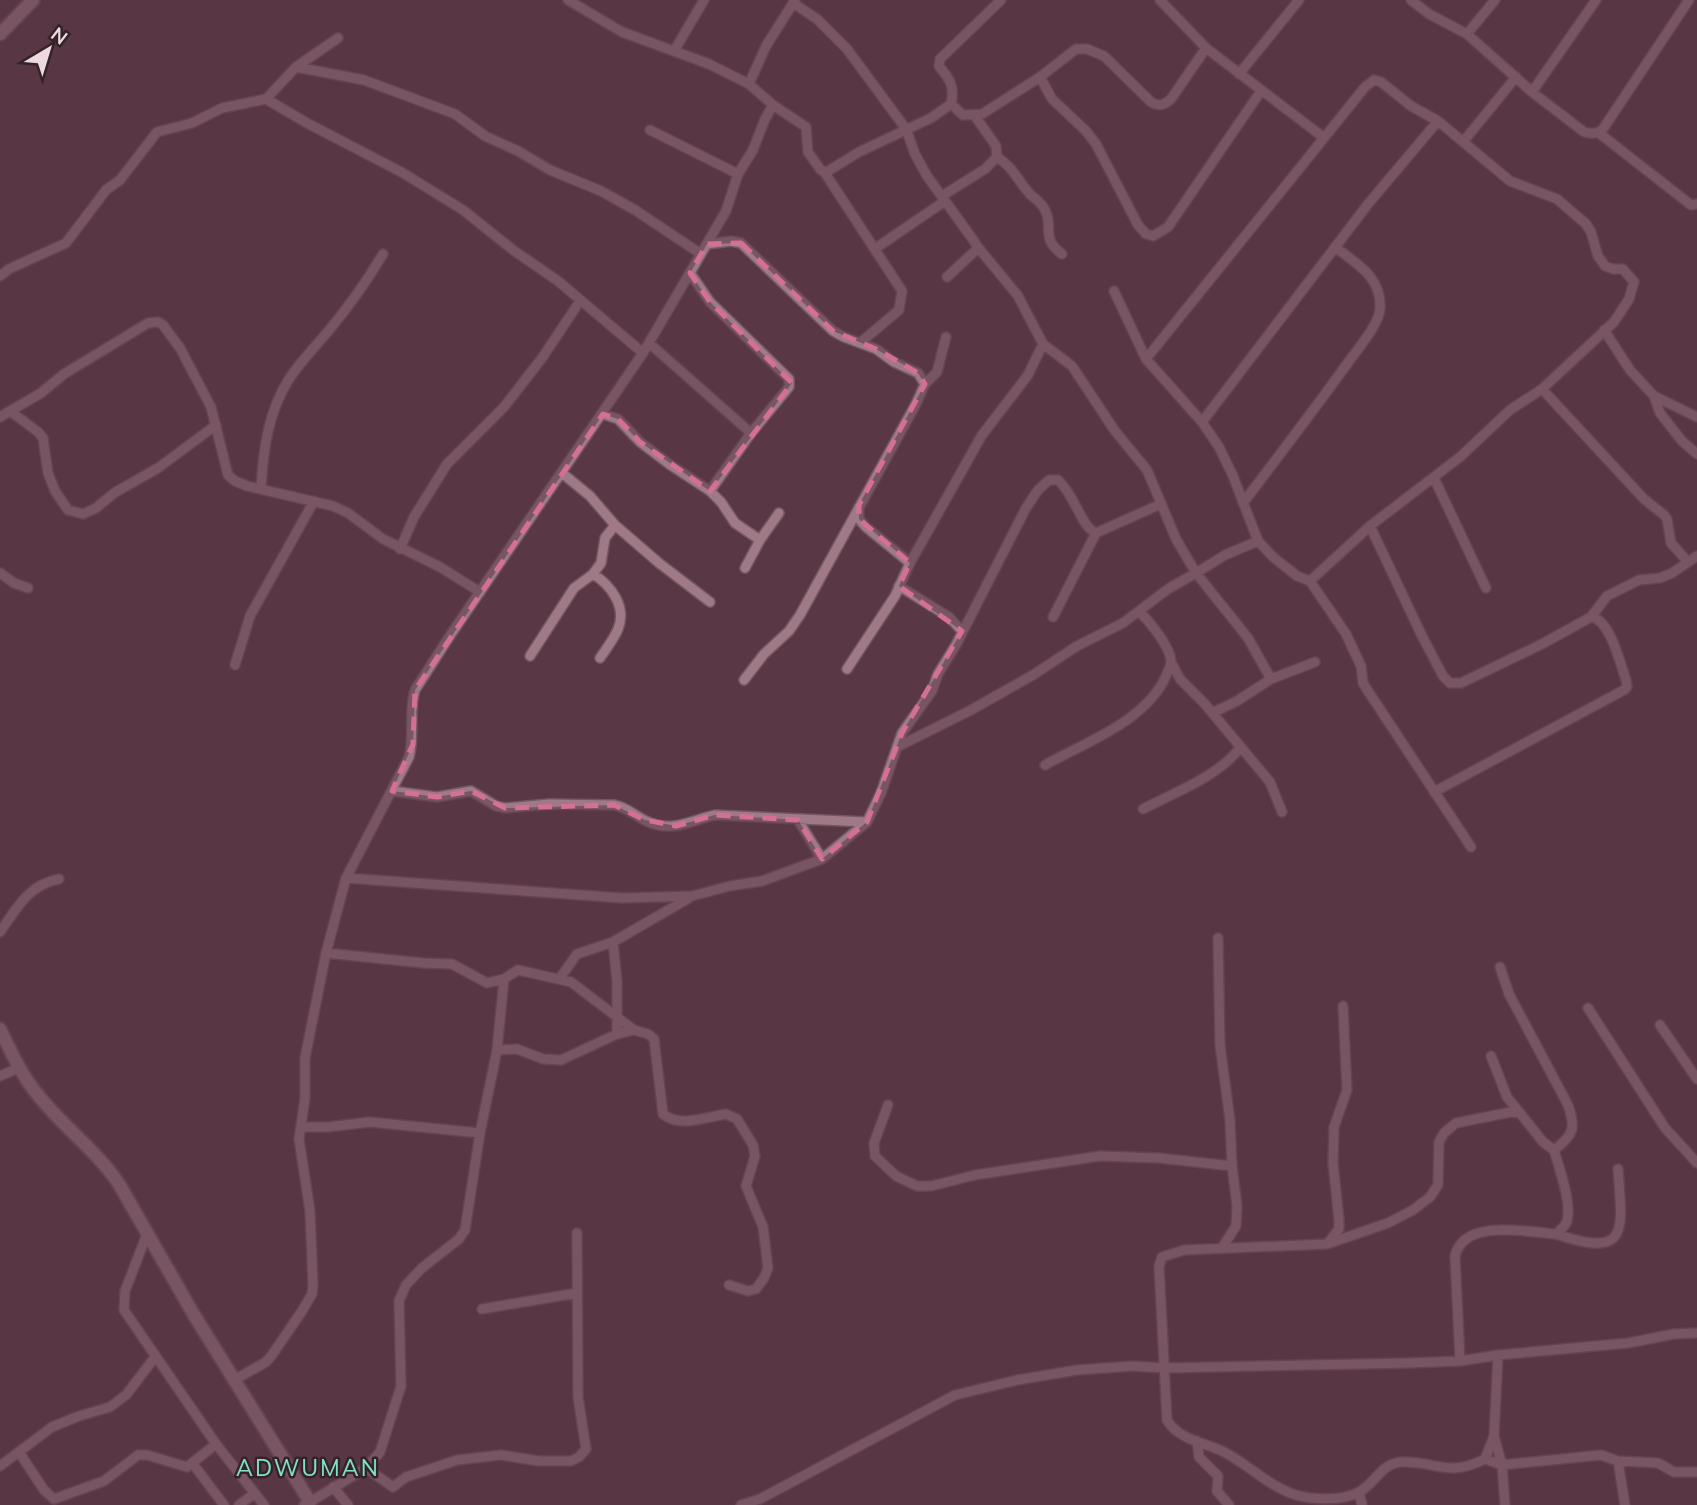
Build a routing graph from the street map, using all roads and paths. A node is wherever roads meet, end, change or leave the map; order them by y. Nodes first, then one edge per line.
1 (33, 0) edge
2 (568, 0) edge
3 (704, 0) edge
4 (1001, 0) edge
5 (1160, 0) edge
6 (1299, 0) edge
7 (1411, 0) edge
8 (1495, 0) edge
9 (1596, 0) edge
10 (1689, 0) edge
11 (794, 2) edge
12 (0, 34) edge
13 (1468, 34) junction
14 (338, 38) dead end
15 (1206, 48) junction
16 (674, 51) junction
17 (296, 67) junction
18 (1239, 74) junction
19 (1040, 77) junction
20 (1516, 77) junction
21 (749, 84) junction
22 (1261, 91) junction
23 (1532, 92) junction
24 (266, 99) junction
25 (951, 104) junction
26 (773, 105) junction
27 (975, 116) junction
28 (1438, 121) junction
29 (906, 129) junction
30 (650, 130) dead end
31 (1598, 133) junction
32 (1323, 137) junction
33 (1463, 142) junction
34 (997, 157) junction
35 (825, 173) junction
36 (738, 174) junction
37 (944, 199) junction
38 (1697, 204) edge
39 (706, 244) junction
40 (977, 246) junction
41 (1335, 247) junction
42 (876, 248) junction
43 (383, 254) dead end
44 (701, 254) junction
45 (1062, 254) dead end
46 (690, 273) junction
47 (0, 275) edge
48 (947, 277) dead end
49 (1114, 291) dead end
50 (580, 301) junction
51 (1604, 330) junction
52 (946, 337) dead end
53 (861, 342) junction
54 (649, 343) junction
55 (1043, 344) junction
56 (643, 353) junction
57 (1146, 359) junction
58 (925, 384) junction
59 (1542, 389) junction
60 (1654, 396) junction
61 (10, 411) junction
62 (603, 414) junction
63 (0, 417) edge
64 (1697, 417) edge
65 (1202, 422) junction
66 (216, 425) junction
67 (751, 433) junction
68 (1697, 454) edge
69 (562, 472) junction
70 (1434, 478) junction
71 (261, 489) junction
72 (710, 491) junction
73 (314, 501) junction
74 (1243, 503) junction
75 (1161, 504) junction
76 (859, 505) junction
77 (779, 513) dead end
78 (615, 525) junction
79 (1370, 526) junction
80 (1096, 533) junction
81 (760, 540) junction
82 (1258, 541) junction
83 (400, 548) junction
84 (1697, 556) edge
85 (1688, 562) junction
86 (910, 563) junction
87 (745, 568) dead end
88 (0, 573) edge
89 (1196, 573) junction
90 (593, 574) junction
91 (1310, 581) junction
92 (900, 586) junction
93 (28, 588) dead end
94 (1486, 588) dead end
95 (480, 592) junction
96 (710, 602) dead end
97 (1139, 611) junction
98 (1053, 617) dead end
99 (1591, 617) junction
100 (962, 631) junction
101 (530, 656) dead end
102 (600, 658) dead end
103 (1315, 662) dead end
104 (1172, 664) junction
105 (235, 665) dead end
106 (847, 669) dead end
107 (1270, 679) junction
108 (744, 680) dead end
109 (1212, 713) junction
110 (897, 747) junction
111 (1240, 748) junction
112 (1045, 765) dead end
113 (392, 791) junction
114 (1434, 792) junction
115 (1143, 809) dead end
116 (1282, 812) dead end
117 (798, 820) junction
118 (867, 822) junction
119 (1471, 846) dead end
120 (822, 859) junction
121 (346, 878) junction
122 (59, 879) dead end
123 (692, 896) junction
124 (0, 932) edge
125 (1219, 938) dead end
126 (613, 942) junction
127 (326, 953) junction
128 (1500, 967) dead end
129 (560, 978) junction
130 (504, 979) junction
131 (1343, 1006) dead end
132 (1588, 1008) dead end
133 (615, 1017) junction
134 (1660, 1025) dead end
135 (0, 1029) edge
136 (634, 1030) junction
137 (617, 1034) junction
138 (497, 1051) junction
139 (1491, 1056) dead end
140 (19, 1068) junction
141 (0, 1076) edge
142 (1697, 1079) edge
143 (888, 1105) dead end
144 (1520, 1113) junction
145 (301, 1127) junction
146 (480, 1133) junction
147 (1554, 1150) junction
148 (1697, 1163) edge
149 (1232, 1166) junction
150 (1618, 1169) dead end
151 (577, 1233) dead end
152 (147, 1234) junction
153 (1556, 1234) junction
154 (1327, 1244) junction
155 (1222, 1248) junction
156 (729, 1284) dead end
157 (577, 1293) junction
158 (482, 1309) dead end
159 (1697, 1333) edge
160 (1498, 1355) junction
161 (155, 1357) junction
162 (1460, 1361) junction
163 (1164, 1368) junction
164 (234, 1380) junction
165 (1494, 1436) junction
166 (1197, 1441) junction
167 (216, 1444) junction
168 (19, 1452) junction
169 (1485, 1460) junction
170 (1618, 1461) junction
171 (193, 1464) junction
172 (1502, 1465) junction
173 (0, 1466) edge
174 (366, 1468) junction
175 (1697, 1472) edge
176 (333, 1487) junction
177 (1359, 1492) junction
178 (255, 1493) junction
179 (761, 1502) edge
180 (308, 1504) edge
181 (225, 1505) edge
182 (239, 1505) edge
183 (264, 1505) edge
184 (348, 1505) edge
185 (741, 1505) edge
186 (1229, 1505) edge
187 (1362, 1505) edge
188 (1505, 1505) edge
189 (1625, 1505) edge

1 - 12 street
2 - 16 street
3 - 16 street
4 - 25 street
5 - 15 street
6 - 18 street
7 - 13 street
8 - 13 street
9 - 23 street
10 - 31 street
11 - 21 street
11 - 29 street
13 - 20 street
14 - 17 street
15 - 18 street
15 - 19 street
16 - 21 street
17 - 24 street
17 - 44 street
18 - 22 street
19 - 22 street
19 - 27 street
20 - 23 street
20 - 33 street
21 - 26 street
22 - 32 street
23 - 31 street
24 - 47 street
24 - 50 street
25 - 27 street
25 - 29 street
26 - 35 street
26 - 36 street
27 - 34 street
28 - 32 street
28 - 33 street
28 - 41 street
29 - 35 street
29 - 37 street
30 - 36 street
31 - 38 street
32 - 57 street
33 - 51 street
34 - 37 street
34 - 45 street
35 - 42 street
36 - 39 street
37 - 40 street
37 - 42 street
39 - 44 street
39 - 53 street
40 - 48 street
40 - 55 street
41 - 65 street
41 - 74 street
42 - 53 street
43 - 71 street
44 - 46 street
46 - 54 street
46 - 67 street
49 - 57 street
50 - 56 street
50 - 83 street
51 - 59 street
51 - 60 street
52 - 58 street
53 - 58 street
54 - 56 street
54 - 67 street
55 - 75 street
55 - 86 street
56 - 62 street
57 - 65 street
58 - 76 street
59 - 70 street
59 - 85 street
60 - 64 street
60 - 68 street
61 - 63 street
61 - 66 street
61 - 66 street
62 - 69 street
62 - 72 street
65 - 74 street
66 - 71 street
67 - 72 street
69 - 78 street
69 - 95 street
70 - 79 street
70 - 94 street
71 - 73 street
72 - 81 street
73 - 83 street
73 - 105 street
74 - 82 street
75 - 80 street
75 - 89 street
76 - 86 street
76 - 108 street
77 - 81 street
78 - 90 street
78 - 96 street
79 - 91 street
79 - 99 street
80 - 98 street
80 - 100 street
81 - 87 street
82 - 89 street
82 - 91 street
83 - 95 street
84 - 85 street
85 - 99 street
86 - 92 street
88 - 93 street
89 - 97 street
89 - 107 street
90 - 101 street
90 - 102 street
91 - 114 street
92 - 100 street
92 - 106 street
95 - 113 street
97 - 104 street
97 - 110 street
99 - 114 street
100 - 110 street
103 - 107 street
104 - 109 street
104 - 112 street
107 - 109 street
109 - 111 street
110 - 118 street
111 - 115 street
111 - 116 street
113 - 117 street
113 - 121 street
114 - 119 street
117 - 118 street
117 - 120 street
118 - 120 street
120 - 123 street
121 - 123 street
121 - 127 street
122 - 124 street
123 - 126 street
125 - 149 street
126 - 129 street
126 - 133 street
127 - 130 street
127 - 145 street
128 - 147 street
129 - 130 street
129 - 133 street
130 - 138 street
131 - 154 street
132 - 148 street
133 - 136 street
133 - 137 street
134 - 142 street
135 - 140 street
136 - 137 street
136 - 156 street
137 - 138 street
138 - 146 street
139 - 144 street
140 - 141 street
140 - 152 street
143 - 149 street
144 - 147 street
144 - 154 street
145 - 146 street
145 - 164 street
146 - 174 street
147 - 153 street
149 - 155 street
150 - 153 street
151 - 157 street
152 - 161 street
152 - 164 street
153 - 162 street
154 - 155 street
155 - 163 street
157 - 158 street
157 - 174 street
159 - 160 street
160 - 162 street
160 - 165 street
161 - 167 street
161 - 168 street
162 - 163 street
163 - 166 street
163 - 179 street
164 - 180 street
165 - 169 street
165 - 172 street
166 - 177 street
166 - 186 street
167 - 171 street
167 - 178 street
168 - 171 street
168 - 173 street
169 - 172 street
169 - 177 street
170 - 172 street
170 - 175 street
170 - 189 street
171 - 181 street
172 - 188 street
174 - 176 street
176 - 180 street
176 - 184 street
177 - 187 street
178 - 182 street
178 - 183 street
179 - 185 street

